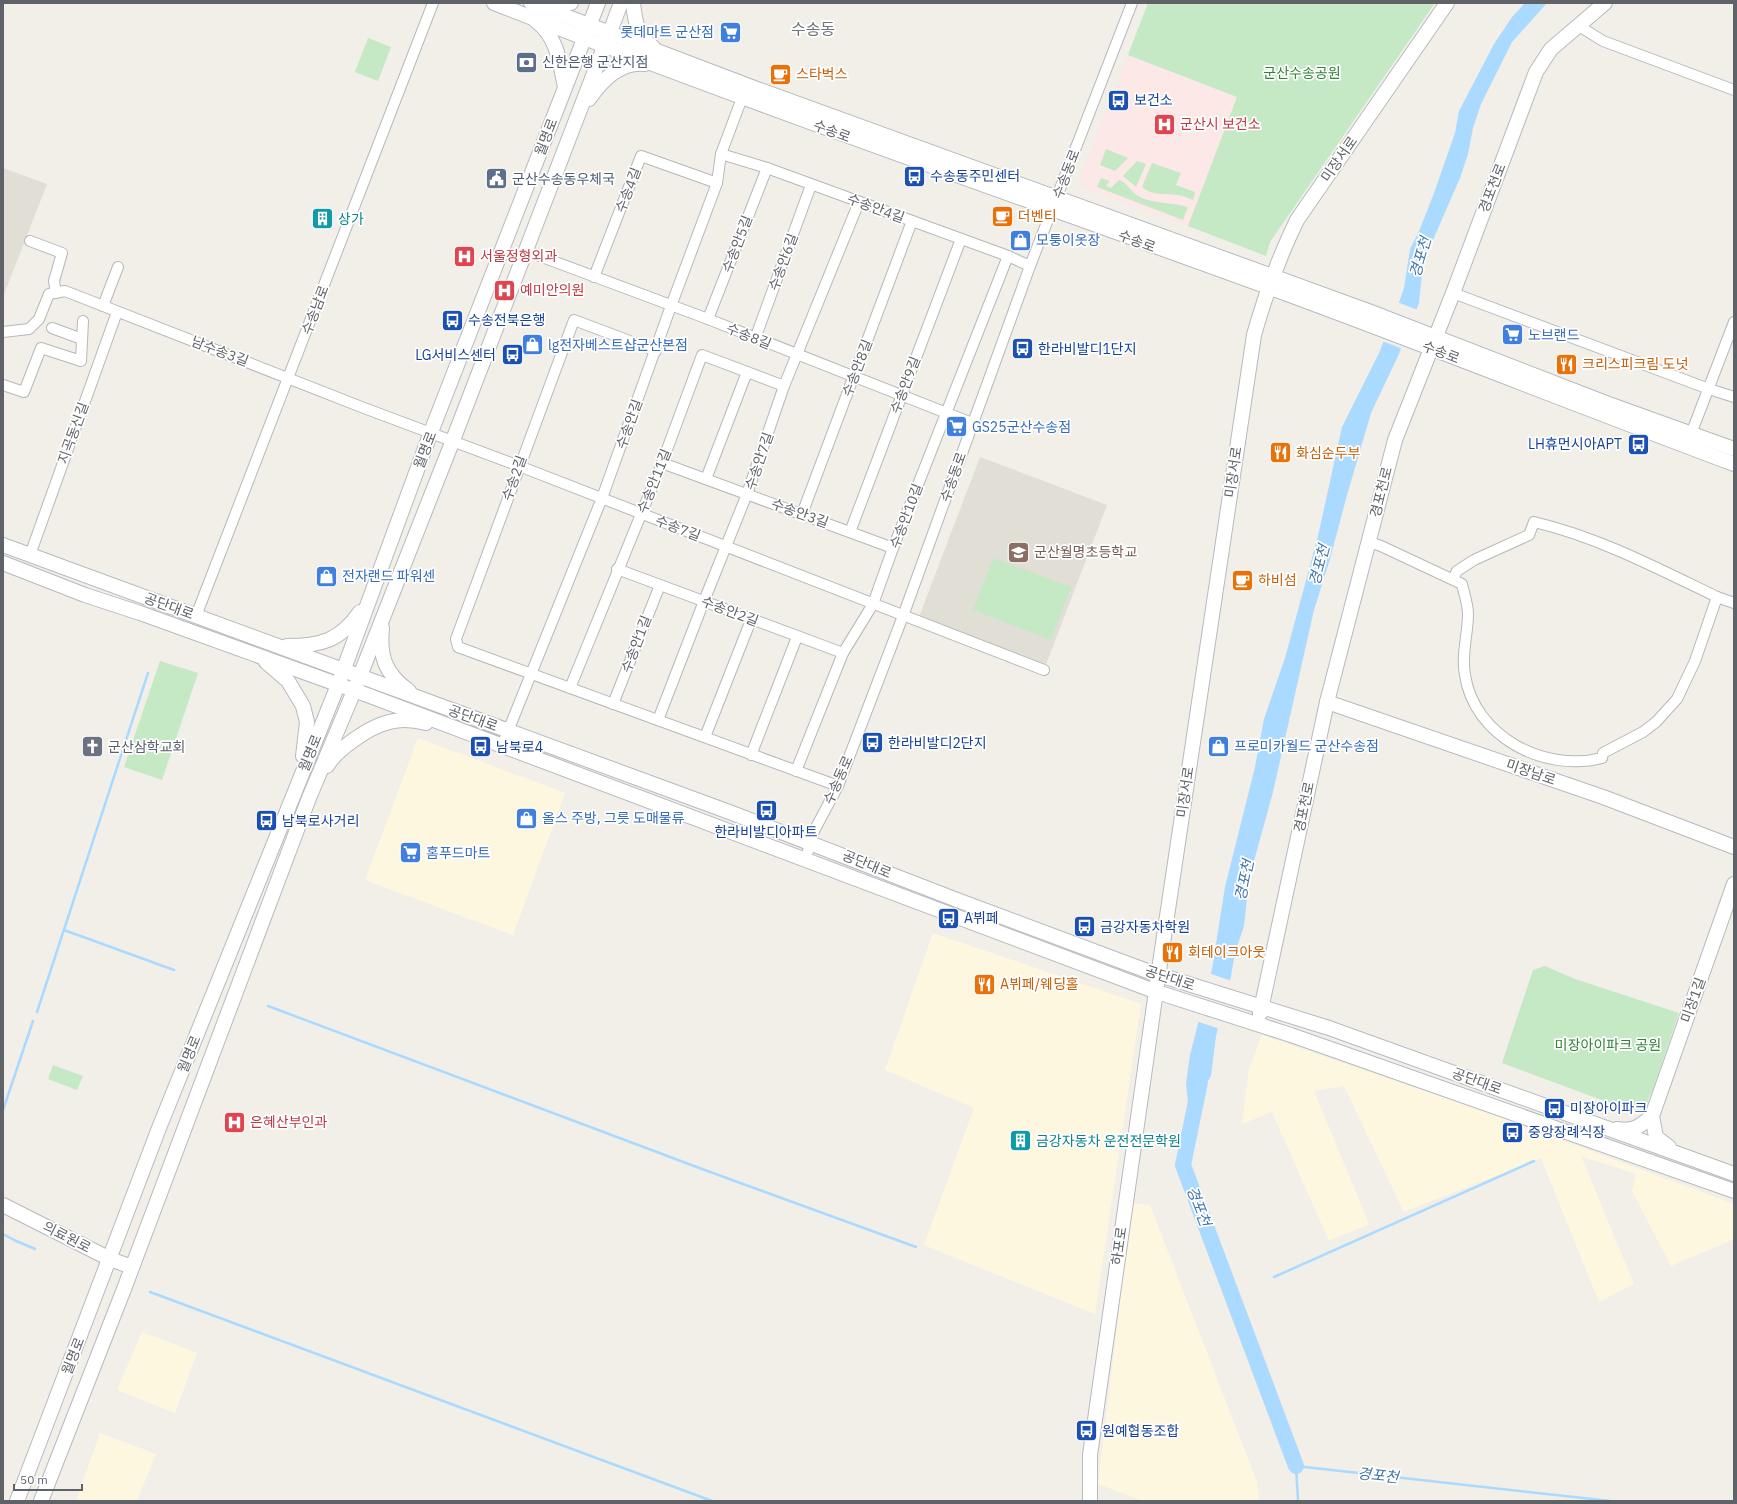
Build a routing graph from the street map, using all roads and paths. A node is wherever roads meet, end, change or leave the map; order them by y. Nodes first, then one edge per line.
1 (433, 3) edge
2 (494, 3) edge
3 (571, 3) edge
4 (598, 3) edge
5 (621, 3) edge
6 (633, 3) edge
7 (1132, 3) edge
8 (1447, 3) edge
9 (1605, 3) edge
10 (536, 5) edge
11 (531, 17) junction
12 (1579, 26) junction
13 (587, 32) junction
14 (607, 39) junction
15 (665, 54) junction
16 (658, 67) junction
17 (565, 87) junction
18 (1734, 90) edge
19 (742, 98) junction
20 (577, 118) junction
21 (721, 154) junction
22 (767, 168) junction
23 (717, 183) junction
24 (811, 185) junction
25 (859, 202) junction
26 (1054, 204) junction
27 (912, 221) junction
28 (961, 239) junction
29 (30, 241) dead end
30 (526, 250) junction
31 (1008, 256) junction
32 (1030, 266) junction
33 (118, 267) dead end
34 (594, 277) junction
35 (1271, 282) junction
36 (56, 293) junction
37 (1453, 293) junction
38 (103, 306) junction
39 (671, 306) junction
40 (117, 312) junction
41 (708, 319) junction
42 (83, 321) dead end
43 (1734, 322) edge
44 (52, 328) dead end
45 (3, 332) edge
46 (82, 339) junction
47 (755, 339) junction
48 (1429, 341) junction
49 (1729, 350) edge
50 (656, 351) junction
51 (798, 356) junction
52 (747, 372) junction
53 (288, 377) junction
54 (854, 377) junction
55 (3, 385) edge
56 (784, 386) junction
57 (1709, 389) junction
58 (901, 395) junction
59 (1734, 397) edge
60 (946, 412) junction
61 (972, 423) junction
62 (431, 432) junction
63 (1691, 434) junction
64 (453, 440) junction
65 (1734, 450) edge
66 (662, 463) junction
67 (1734, 464) edge
68 (519, 466) junction
69 (706, 479) junction
70 (747, 494) junction
71 (602, 498) junction
72 (641, 514) junction
73 (802, 514) junction
74 (850, 532) junction
75 (1369, 542) junction
76 (3, 545) edge
77 (726, 546) junction
78 (893, 548) junction
79 (30, 555) junction
80 (3, 563) edge
81 (617, 569) junction
82 (1453, 579) junction
83 (660, 585) junction
84 (1716, 597) junction
85 (704, 601) junction
86 (367, 602) junction
87 (1734, 603) edge
88 (873, 604) junction
89 (386, 606) junction
90 (196, 616) junction
91 (903, 616) junction
92 (751, 620) junction
93 (797, 637) junction
94 (266, 642) junction
95 (843, 653) junction
96 (258, 656) junction
97 (343, 670) junction
98 (1044, 670) dead end
99 (530, 674) junction
100 (359, 676) junction
101 (338, 685) junction
102 (570, 688) junction
103 (354, 690) junction
104 (1327, 702) junction
105 (613, 704) junction
106 (436, 705) junction
107 (658, 720) junction
108 (456, 729) junction
109 (508, 731) junction
110 (705, 737) junction
111 (502, 746) junction
112 (751, 755) junction
113 (796, 771) junction
114 (838, 786) junction
115 (294, 792) junction
116 (309, 798) junction
117 (811, 842) junction
118 (1734, 847) edge
119 (805, 860) junction
120 (1734, 884) edge
121 (1158, 975) junction
122 (1157, 992) junction
123 (1262, 1006) junction
124 (1255, 1024) junction
125 (1652, 1116) junction
126 (1602, 1126) junction
127 (1684, 1156) junction
128 (1734, 1174) edge
129 (1734, 1191) edge
130 (3, 1204) edge
131 (110, 1259) junction
132 (132, 1267) junction
133 (17, 1501) edge
134 (41, 1501) edge
135 (1090, 1501) edge

1 - 53 street, 수송남로
2 - 11 street, 수송로
3 - 10 street
4 - 13 street, 월명로
5 - 14 street, 월명로
6 - 15 street
7 - 26 street, 수송동로
8 - 35 street, 미장서로
9 - 12 street, 경포천로
10 - 13 street, 수송로
11 - 13 street, 수송로
11 - 17 street
12 - 18 street
12 - 37 street, 경포천로
13 - 14 street, 수송로
13 - 17 street, 월명로
14 - 15 street, 수송로
14 - 16 street, 수송로
14 - 20 street, 월명로
15 - 26 street, 수송로
16 - 19 street, 수송로
16 - 20 street
17 - 62 street, 월명로
19 - 21 street, 수송안길
19 - 26 street, 수송로
20 - 30 street, 월명로
21 - 22 street, 수송안4길
21 - 23 street, 수송안길
22 - 24 street, 수송안4길
22 - 41 street, 수송안5길
23 - 34 street, 수송4길
23 - 39 street, 수송안길
24 - 25 street, 수송안4길
24 - 47 street, 수송안6길
25 - 27 street, 수송안4길
25 - 51 street, 수송안7길
26 - 32 street, 수송동로
26 - 35 street, 수송로
27 - 28 street, 수송안4길
27 - 54 street, 수송안8길
28 - 31 street, 수송안4길
28 - 58 street, 수송안9길
29 - 36 street
30 - 34 street, 수송8길
30 - 64 street, 월명로
31 - 32 street, 수송안4길
31 - 60 street, 수송안10길
32 - 61 street, 수송동로
33 - 38 street
34 - 39 street, 수송8길
35 - 48 street, 수송로
35 - 121 street, 미장서로
36 - 38 street, 남수송3길
36 - 45 street
37 - 48 street, 경포천로
37 - 57 street
38 - 40 street, 남수송3길
39 - 41 street, 수송8길
39 - 50 street, 수송안길
40 - 53 street, 남수송3길
40 - 79 street, 지곡동신길
41 - 47 street, 수송8길
42 - 46 street
43 - 49 street
44 - 46 street
46 - 55 street
47 - 51 street, 수송8길
48 - 63 street, 수송로
48 - 67 street, 수송로
48 - 75 street, 경포천로
49 - 57 street
50 - 68 street, 수송2길
50 - 71 street, 수송안길
51 - 54 street, 수송8길
51 - 56 street, 수송안7길
52 - 56 street, 수송안11길
52 - 66 street, 수송안11길
52 - 69 street
53 - 62 street, 남수송3길
53 - 90 street, 수송남로
54 - 58 street, 수송8길
54 - 73 street, 수송안8길
56 - 70 street, 수송안7길
57 - 59 street
57 - 63 street
58 - 60 street, 수송8길
58 - 74 street, 수송안9길
60 - 61 street, 수송8길
60 - 78 street, 수송안10길
61 - 91 street, 수송동로
62 - 64 street, 남수송3길
62 - 86 street, 월명로
63 - 65 street, 수송로
64 - 68 street, 수송7길
64 - 89 street, 월명로
66 - 69 street, 수송안3길
66 - 72 street, 수송안11길
68 - 71 street, 수송7길
68 - 99 street, 수송2길
69 - 70 street, 수송안3길
70 - 73 street, 수송안3길
70 - 77 street, 수송안7길
71 - 72 street, 수송7길
71 - 99 street, 수송안길
72 - 77 street, 수송7길
72 - 81 street, 수송안11길
73 - 74 street, 수송안3길
74 - 78 street, 수송안3길
75 - 82 street
75 - 104 street, 경포천로
76 - 79 street, 공단대로
77 - 85 street, 수송안7길
77 - 88 street, 수송7길
78 - 88 street, 수송안10길
79 - 90 street, 공단대로
80 - 96 street, 공단대로
81 - 83 street, 수송안2길
81 - 102 street, 수송안11길
82 - 84 street
82 - 84 street
83 - 85 street, 수송안2길
83 - 105 street, 수송안1길
84 - 87 street
85 - 92 street, 수송안2길
85 - 107 street, 수송안7길
86 - 94 street
86 - 97 street, 월명로
88 - 91 street, 수송7길
88 - 95 street, 수송안10길
89 - 100 street, 월명로
89 - 106 street
90 - 94 street, 공단대로
91 - 98 street, 수송7길
91 - 114 street, 수송동로
92 - 93 street, 수송안2길
92 - 110 street
93 - 95 street, 수송안2길
93 - 112 street
94 - 97 street, 공단대로
95 - 113 street, 수송안10길
96 - 101 street, 공단대로
96 - 115 street
97 - 100 street, 공단대로
97 - 101 street, 월명로
99 - 102 street
99 - 109 street, 수송안길
100 - 103 street, 월명로
100 - 106 street, 공단대로
101 - 103 street, 공단대로
101 - 115 street, 월명로
102 - 105 street
103 - 108 street, 공단대로
103 - 116 street, 월명로
104 - 118 street, 미장남로
104 - 123 street, 경포천로
105 - 107 street
106 - 109 street, 공단대로
107 - 110 street
108 - 111 street, 공단대로
108 - 116 street
109 - 111 street, 수송안길
109 - 117 street, 공단대로
110 - 112 street
111 - 119 street, 공단대로
112 - 113 street
113 - 114 street
114 - 117 street, 수송동로
115 - 131 street, 월명로
116 - 132 street, 월명로
117 - 119 street, 수송동로
117 - 121 street, 공단대로
119 - 122 street, 공단대로
120 - 125 street, 미장1길
121 - 122 street, 미장서로
121 - 123 street, 공단대로
122 - 124 street, 공단대로
122 - 135 street, 하포로
123 - 124 street, 경포천로
123 - 126 street, 공단대로
124 - 129 street, 공단대로
125 - 126 street
125 - 127 street
126 - 127 street, 공단대로
127 - 128 street, 공단대로
130 - 131 street, 의료원로
131 - 132 street, 의료원로
131 - 133 street, 월명로
132 - 134 street, 월명로

